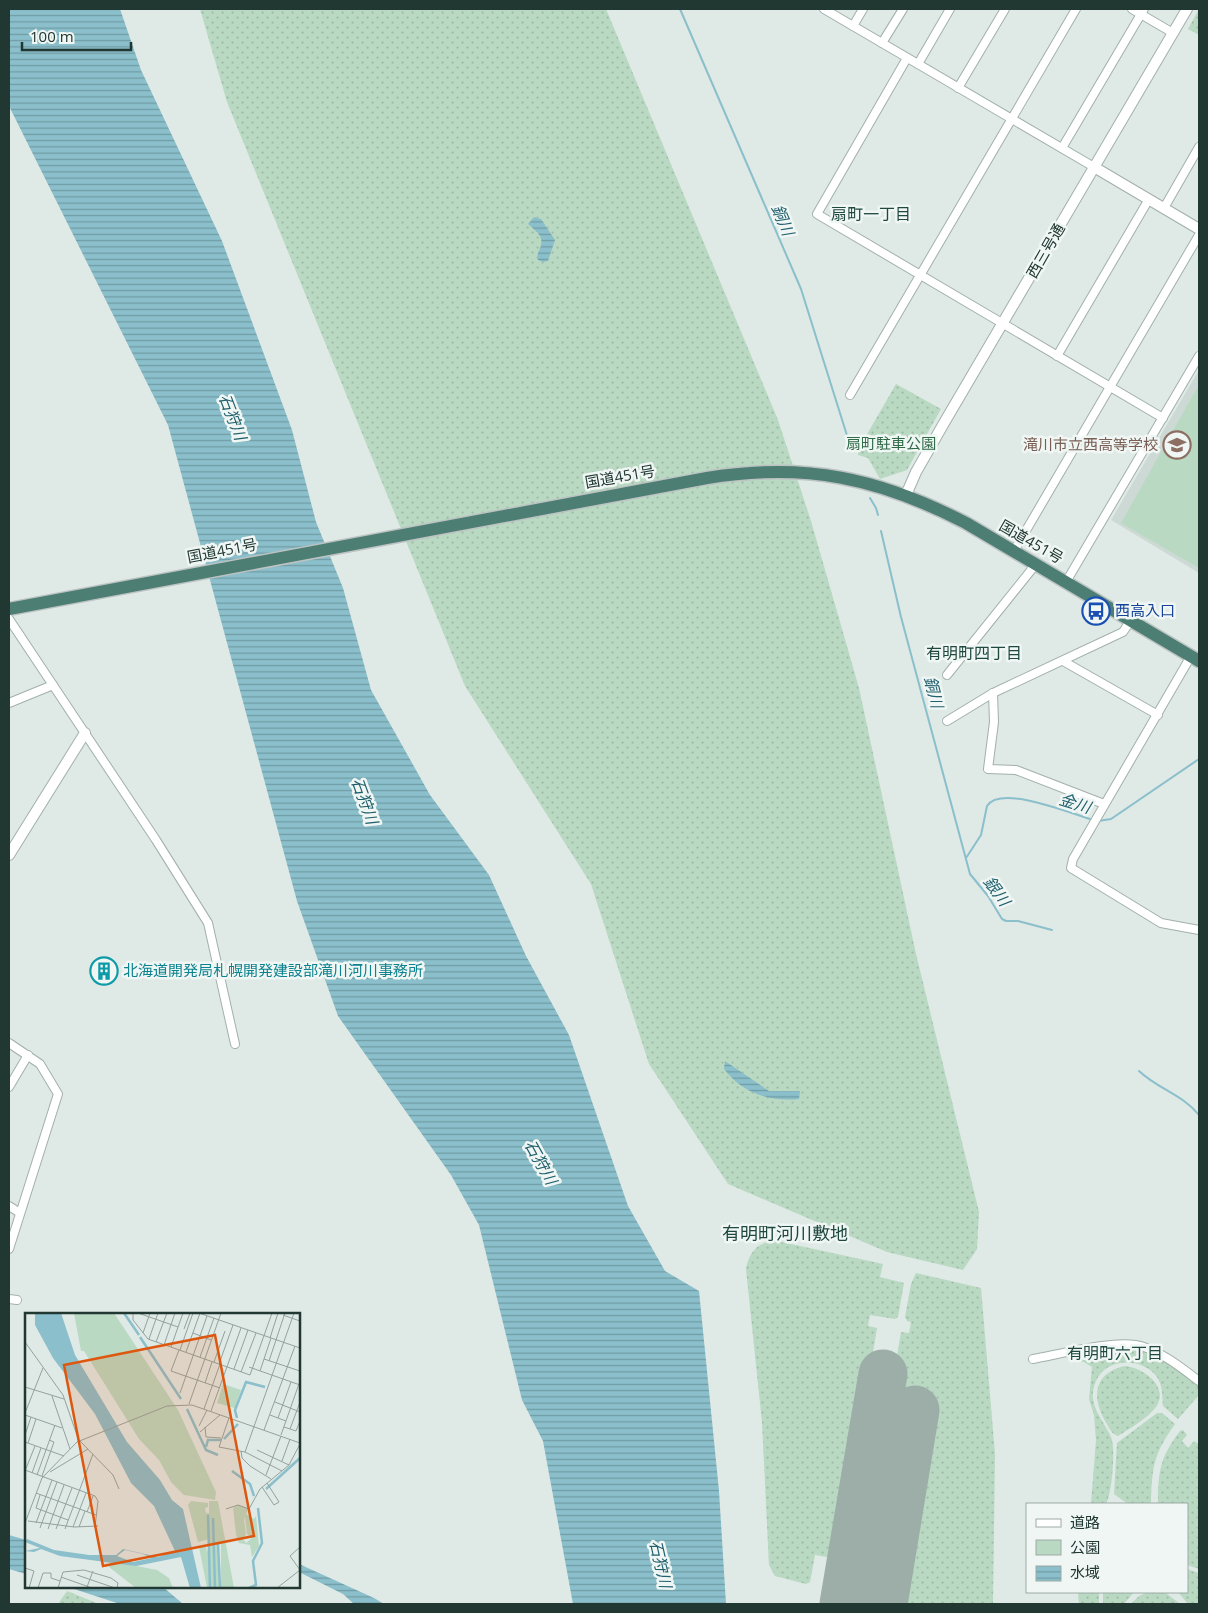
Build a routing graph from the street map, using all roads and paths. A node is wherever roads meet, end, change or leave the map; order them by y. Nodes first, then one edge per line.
1 (824, 9) edge
2 (863, 9) edge
3 (902, 9) edge
4 (950, 9) edge
5 (1005, 9) edge
6 (1076, 9) edge
7 (1132, 9) edge
8 (1187, 9) edge
9 (1142, 11) edge
10 (853, 26) junction
11 (1173, 33) junction
12 (882, 43) junction
13 (907, 58) junction
14 (918, 64) junction
15 (958, 88) junction
16 (1013, 119) junction
17 (1199, 147) edge
18 (1062, 148) junction
19 (1094, 167) junction
20 (1149, 199) junction
21 (1164, 208) junction
22 (1198, 228) edge
23 (920, 277) junction
24 (1003, 324) junction
25 (1057, 356) junction
26 (1199, 356) edge
27 (1110, 387) junction
28 (850, 395) dead end
29 (1163, 418) junction
30 (906, 495) junction
31 (1014, 551) junction
32 (1036, 564) junction
33 (1066, 582) junction
34 (9, 609) edge
35 (9, 620) edge
36 (1131, 620) junction
37 (1195, 658) edge
38 (1064, 661) junction
39 (947, 675) dead end
40 (54, 685) junction
41 (993, 693) junction
42 (9, 703) edge
43 (1158, 715) junction
44 (947, 721) dead end
45 (85, 733) junction
46 (1104, 804) junction
47 (9, 856) edge
48 (1199, 930) edge
49 (9, 1043) edge
50 (235, 1044) dead end
51 (28, 1055) junction
52 (9, 1087) edge
53 (9, 1206) edge
54 (20, 1213) junction
55 (9, 1249) edge
56 (1034, 1359) dead end
57 (1199, 1381) edge

1 - 10 street
2 - 10 street
3 - 12 street
4 - 14 street
5 - 15 street
6 - 16 street
7 - 9 street
8 - 11 street, 西三号通
9 - 11 street
9 - 18 street
10 - 12 street
11 - 19 street, 西三号通
12 - 13 street
13 - 14 street
13 - 23 street
14 - 15 street
15 - 16 street
16 - 18 street
16 - 23 street
17 - 21 street
18 - 19 street
19 - 20 street
19 - 24 street, 西三号通
20 - 21 street
20 - 25 street
21 - 22 street
22 - 27 street
23 - 24 street
23 - 28 street
24 - 25 street
24 - 30 street, 西三号通
25 - 27 street
26 - 29 street
27 - 29 street
27 - 31 street
29 - 33 street
30 - 31 highway, 国道451号
30 - 34 highway, 国道451号
31 - 32 highway, 国道451号
32 - 33 highway, 国道451号
32 - 39 street
33 - 36 highway, 国道451号
35 - 40 street
36 - 37 highway, 国道451号
36 - 38 street
37 - 43 street
38 - 41 street
38 - 43 street
40 - 42 street
40 - 45 street
41 - 44 street
41 - 46 street
43 - 46 street
45 - 47 street
45 - 50 street
46 - 48 street
49 - 51 street
51 - 52 street
51 - 54 street
53 - 54 street
54 - 55 street
56 - 57 street

